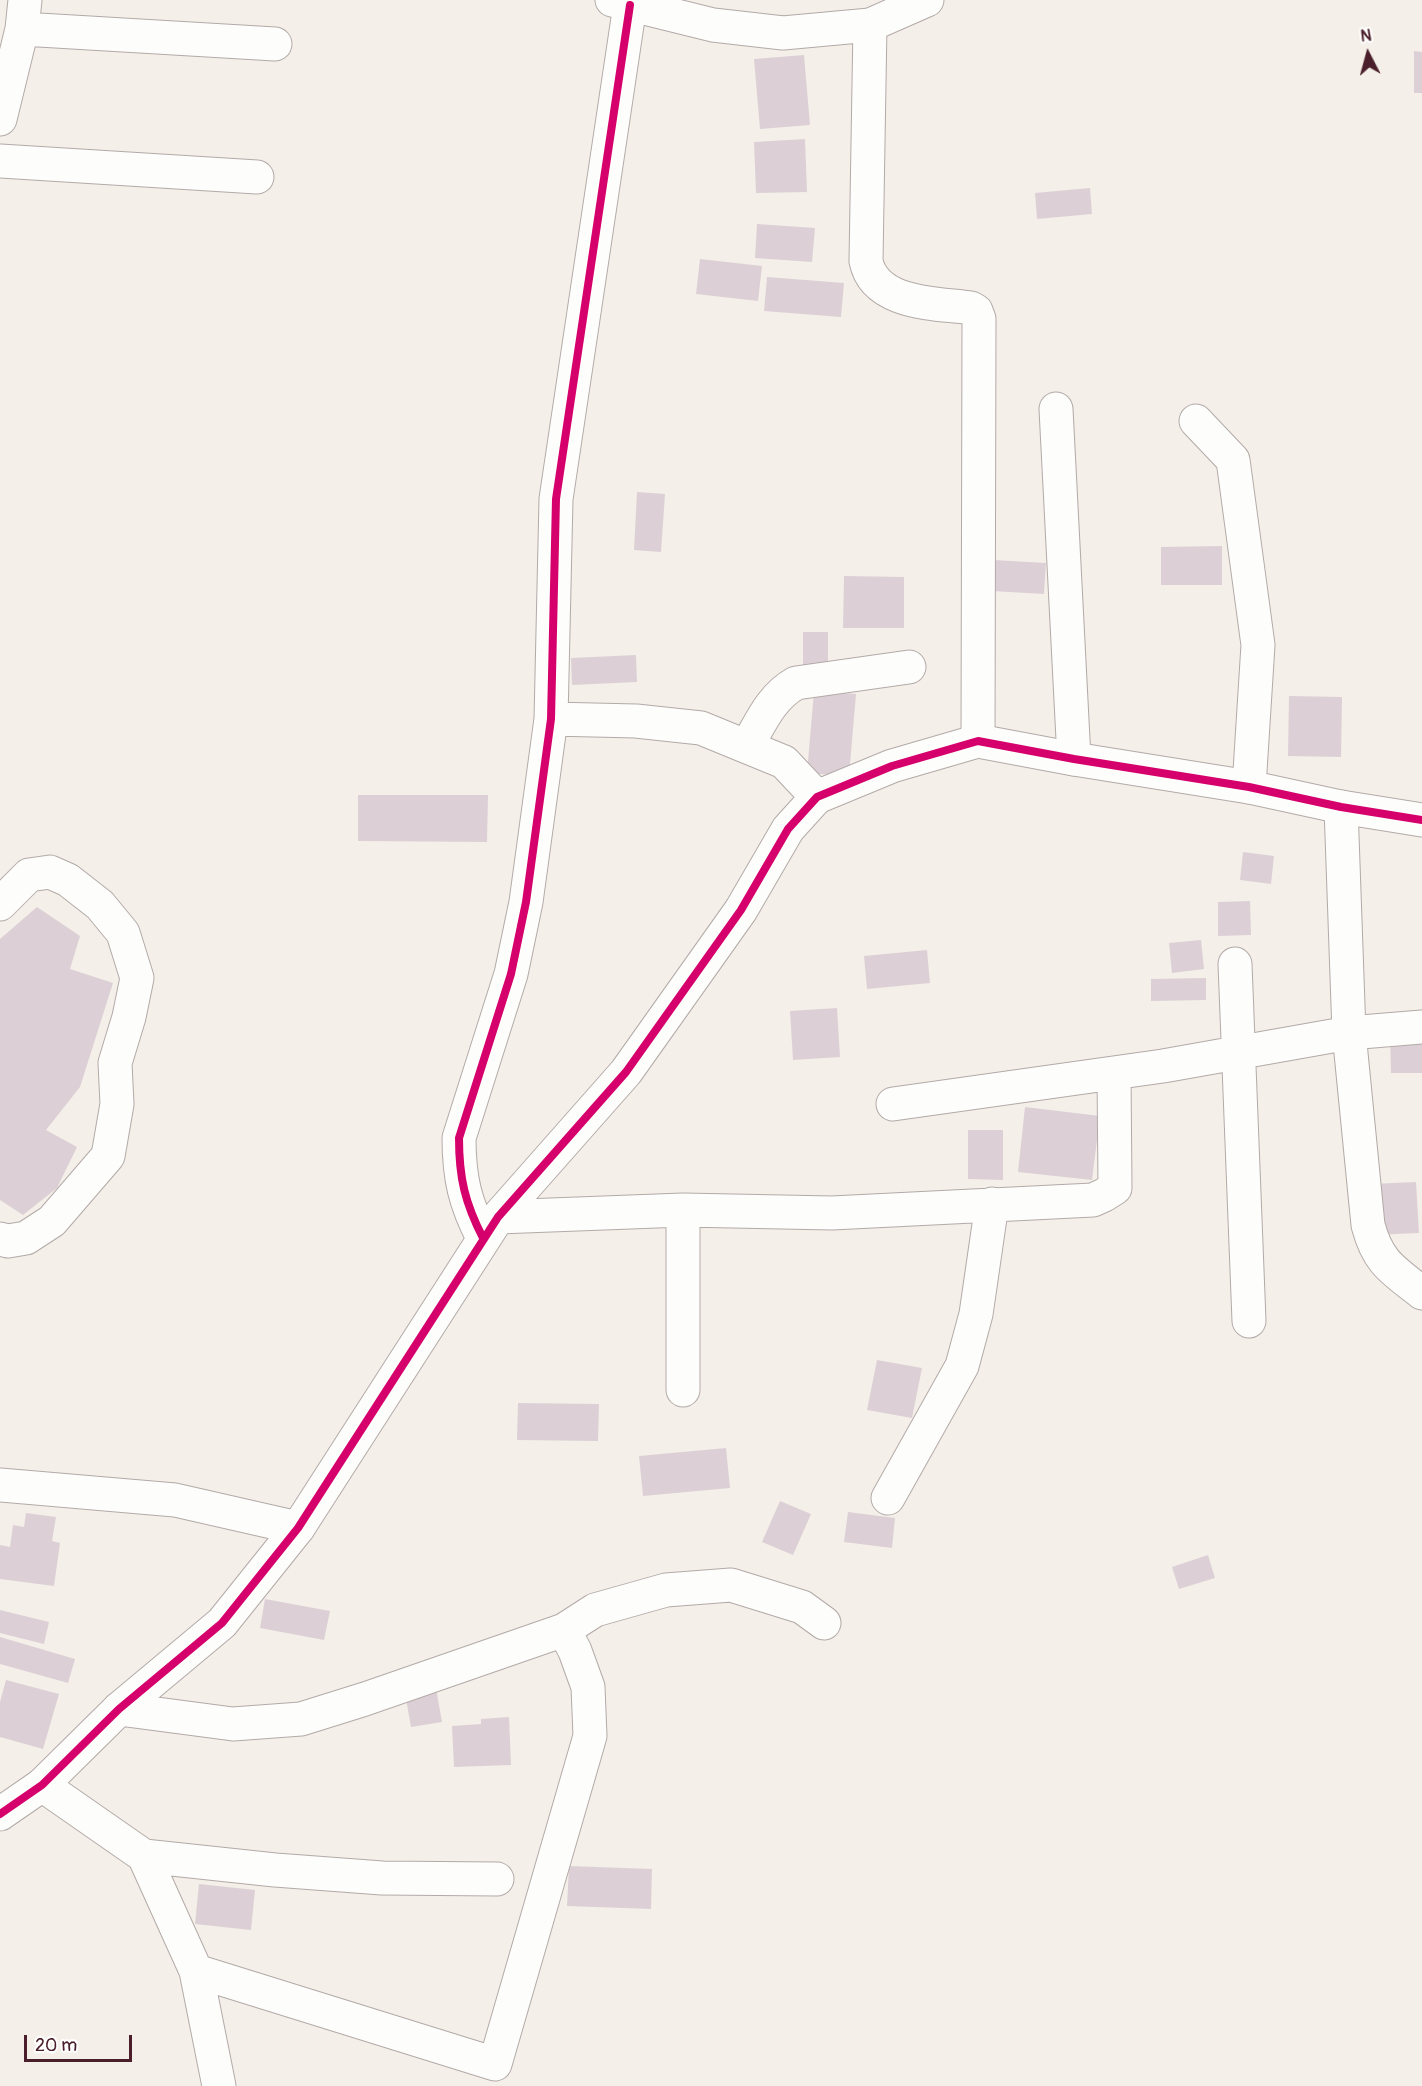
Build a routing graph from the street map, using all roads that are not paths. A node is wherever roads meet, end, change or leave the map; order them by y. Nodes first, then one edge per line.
1 (927, 0) edge
2 (621, 3) edge
3 (24, 14) edge
4 (870, 25) junction
5 (275, 44) dead end
6 (0, 119) edge
7 (0, 161) edge
8 (257, 177) dead end
9 (1056, 409) dead end
10 (1196, 421) dead end
11 (909, 667) dead end
12 (551, 719) junction
13 (978, 741) junction
14 (747, 746) junction
15 (1074, 759) junction
16 (1249, 787) junction
17 (817, 797) junction
18 (1341, 807) junction
19 (1422, 820) edge
20 (0, 904) edge
21 (1235, 964) dead end
22 (1422, 1026) edge
23 (1349, 1034) junction
24 (1239, 1053) junction
25 (1114, 1073) junction
26 (893, 1104) dead end
27 (992, 1204) junction
28 (682, 1210) junction
29 (490, 1227) junction
30 (0, 1239) edge
31 (1422, 1293) edge
32 (1249, 1321) dead end
33 (683, 1390) dead end
34 (0, 1485) edge
35 (888, 1498) dead end
36 (298, 1528) junction
37 (824, 1623) dead end
38 (564, 1630) junction
39 (119, 1709) junction
40 (42, 1785) junction
41 (0, 1814) edge
42 (144, 1856) junction
43 (497, 1879) dead end
44 (195, 1971) junction
45 (219, 2086) edge

1 - 4 street
2 - 4 street
2 - 12 street
3 - 5 street
3 - 6 street
4 - 13 street
7 - 8 street
9 - 15 street
10 - 16 street
11 - 14 street
12 - 14 street
12 - 29 street
13 - 15 street
13 - 17 street
14 - 17 street
15 - 16 street
16 - 18 street
17 - 29 street
18 - 19 street
18 - 23 street
20 - 30 street
21 - 24 street
22 - 23 street
23 - 24 street
23 - 31 street
24 - 25 street
24 - 32 street
25 - 26 street
25 - 27 street
27 - 28 street
27 - 35 street
28 - 29 street
28 - 33 street
29 - 36 street
34 - 36 street
36 - 39 street
37 - 38 street
38 - 39 street
38 - 44 street
39 - 40 street
40 - 41 street
40 - 42 street
42 - 43 street
42 - 44 street
44 - 45 street

